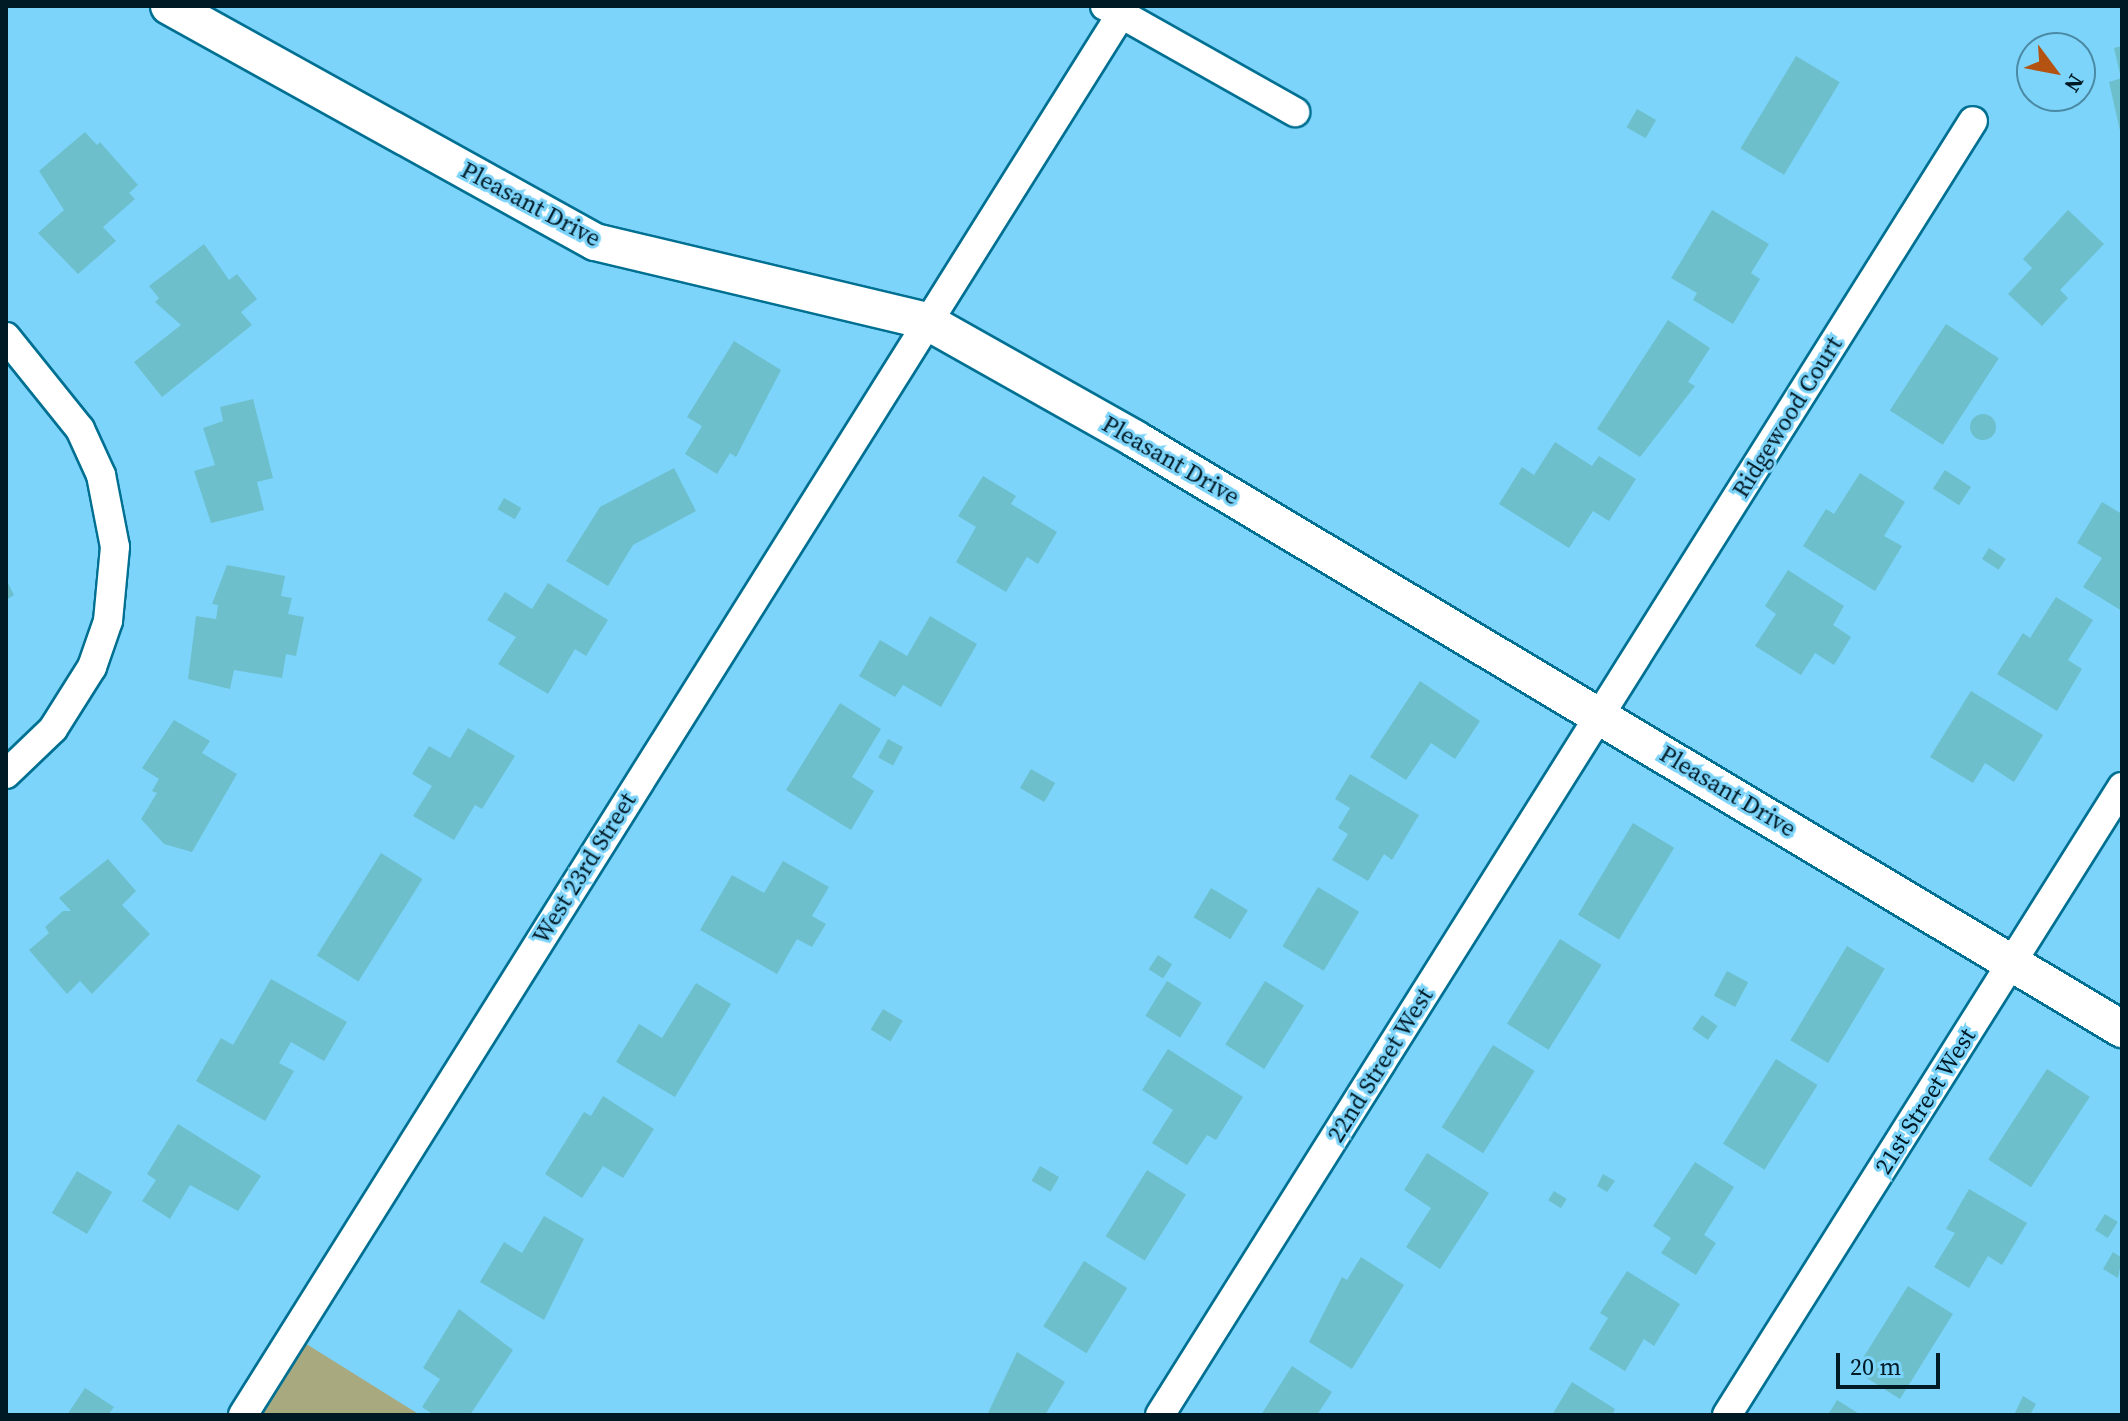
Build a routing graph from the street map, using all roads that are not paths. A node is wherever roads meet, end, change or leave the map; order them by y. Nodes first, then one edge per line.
1 (169, 6) edge
2 (1113, 10) edge
3 (1295, 112) dead end
4 (1973, 121) dead end
5 (926, 321) junction
6 (6, 337) edge
7 (1600, 714) junction
8 (6, 774) edge
9 (2122, 787) edge
10 (2012, 963) junction
11 (2122, 1029) edge
12 (243, 1415) edge
13 (1160, 1415) edge
14 (1727, 1415) edge

1 - 5 street, Pleasant Drive
2 - 3 street
2 - 5 street, West 23rd Street
4 - 7 street, Ridgewood Court
5 - 7 street, Pleasant Drive
5 - 12 street, West 23rd Street
6 - 8 street
7 - 10 street, Pleasant Drive
7 - 13 street, 22nd Street West
9 - 10 street, 21st Street West
10 - 11 street, Pleasant Drive
10 - 14 street, 21st Street West

